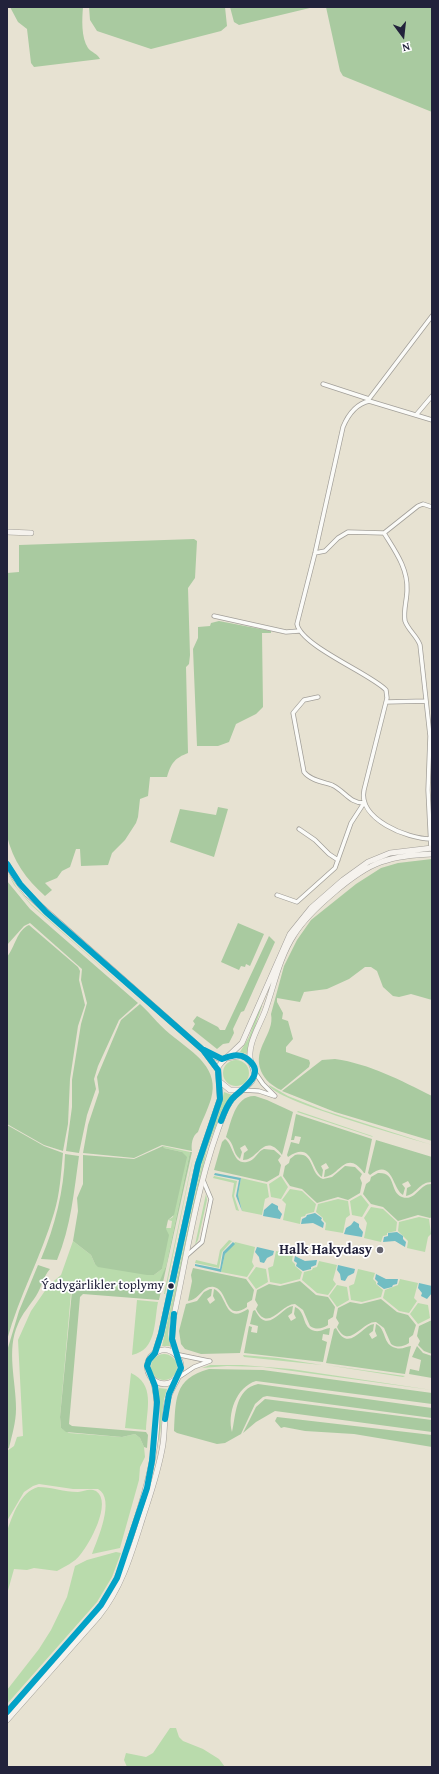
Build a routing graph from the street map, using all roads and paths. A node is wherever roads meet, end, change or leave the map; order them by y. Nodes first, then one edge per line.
1 (432, 316) edge
2 (323, 384) dead end
3 (432, 396) edge
4 (416, 415) junction
5 (432, 420) edge
6 (432, 507) edge
7 (7, 532) edge
8 (31, 533) dead end
9 (384, 533) junction
10 (315, 553) junction
11 (214, 616) dead end
12 (299, 631) junction
13 (318, 697) dead end
14 (426, 701) junction
15 (386, 702) junction
16 (430, 776) edge
17 (364, 803) junction
18 (299, 829) dead end
19 (430, 839) junction
20 (432, 851) edge
21 (338, 860) junction
22 (7, 864) edge
23 (277, 894) dead end
24 (203, 1050) junction
25 (229, 1056) junction
26 (251, 1064) junction
27 (218, 1070) junction
28 (254, 1070) junction
29 (219, 1080) junction
30 (242, 1090) junction
31 (203, 1180) junction
32 (186, 1256) junction
33 (155, 1353) junction
34 (175, 1354) junction
35 (177, 1378) junction
36 (153, 1380) junction
37 (7, 1712) edge
38 (7, 1720) edge

1 - 2 street
3 - 4 street
4 - 5 street
4 - 10 street
6 - 9 street
7 - 8 main road
9 - 10 street
9 - 14 street
10 - 12 street
11 - 12 street
12 - 15 street
13 - 17 street
14 - 15 street
14 - 16 street
15 - 17 street
16 - 19 street
17 - 19 street
17 - 21 street
18 - 21 street
19 - 20 street
20 - 25 main road
20 - 26 main road
21 - 23 street
22 - 24 main road
24 - 25 main road
24 - 27 main road
25 - 26 main road
25 - 27 main road
26 - 28 main road
27 - 29 main road
28 - 30 main road
28 - 30 street
29 - 30 main road
29 - 33 main road
30 - 31 main road
31 - 32 main road
31 - 32 street
32 - 34 main road
33 - 34 main road
33 - 36 main road
34 - 35 main road
34 - 35 street
35 - 36 main road
35 - 38 main road
36 - 37 main road

